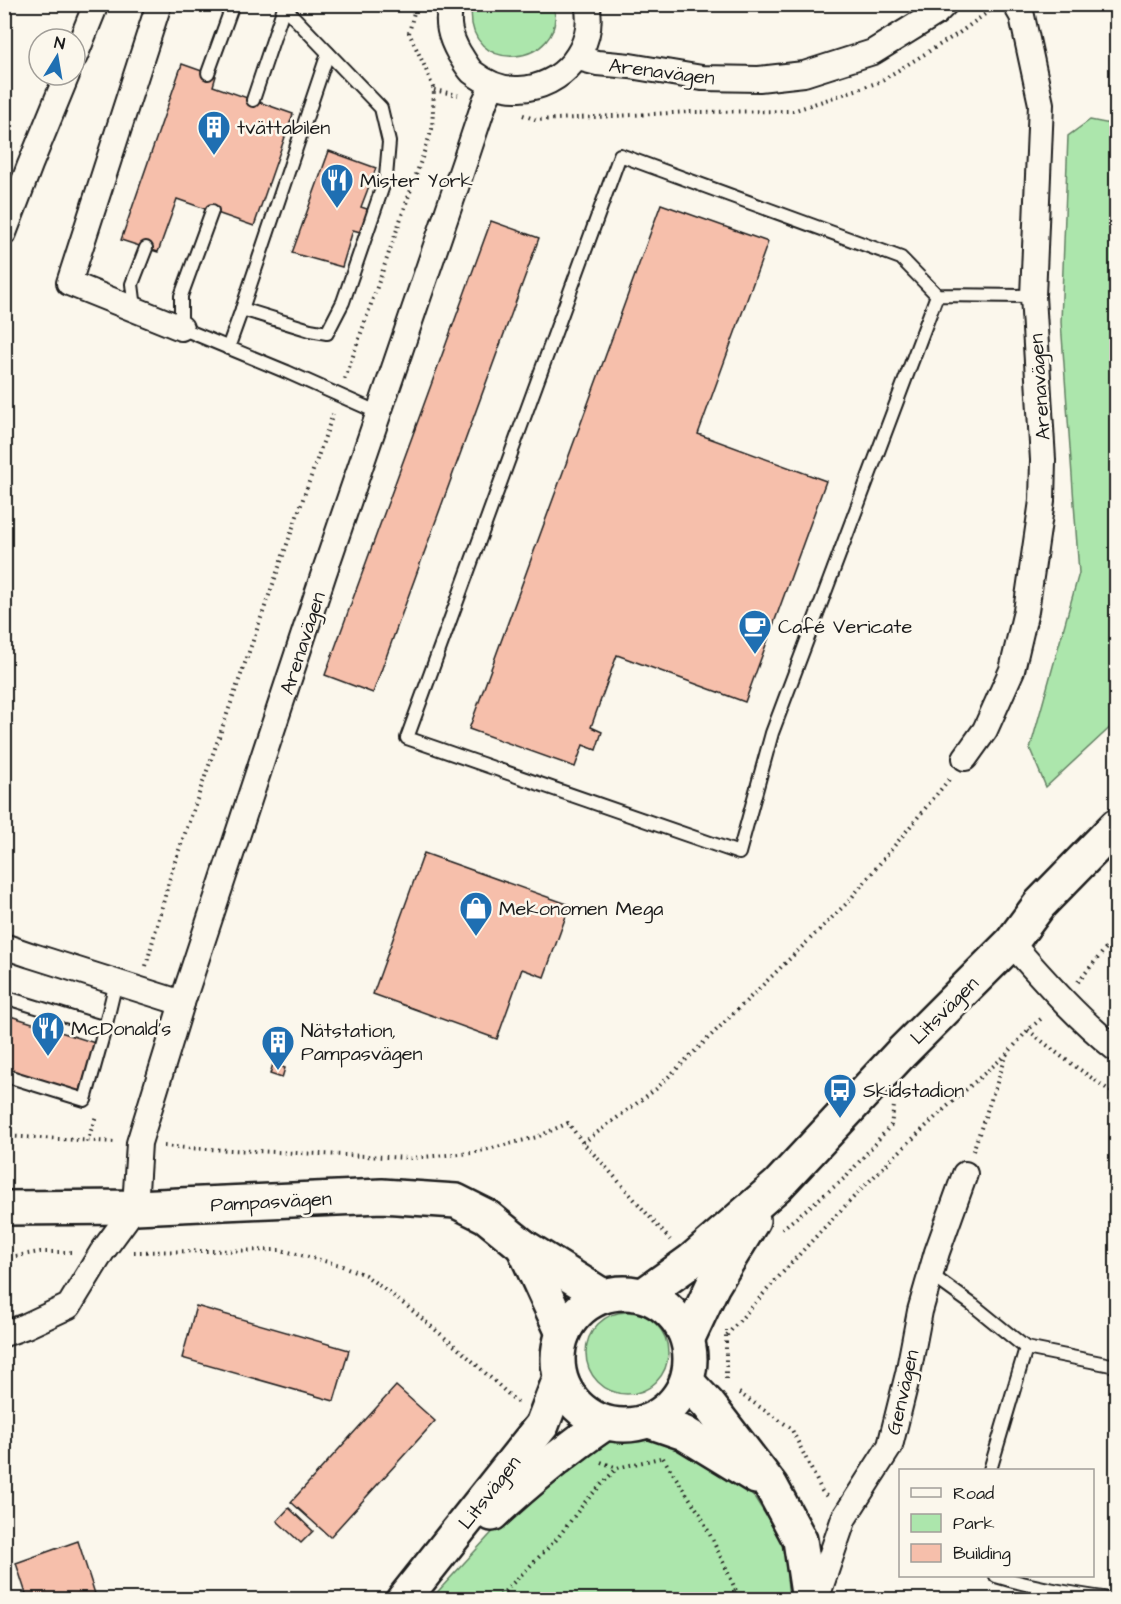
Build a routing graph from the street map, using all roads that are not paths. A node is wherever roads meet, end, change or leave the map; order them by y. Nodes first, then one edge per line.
1 (96, 4) edge
2 (159, 4) edge
3 (233, 4) edge
4 (451, 4) edge
5 (587, 4) edge
6 (945, 4) edge
7 (1015, 4) edge
8 (284, 6) edge
9 (87, 27) edge
10 (328, 53) junction
11 (578, 58) junction
12 (208, 73) dead end
13 (493, 85) junction
14 (62, 87) edge
15 (253, 100) dead end
16 (212, 211) dead end
17 (4, 233) edge
18 (146, 248) dead end
19 (937, 295) junction
20 (1033, 296) junction
21 (135, 308) junction
22 (242, 309) junction
23 (181, 328) junction
24 (228, 348) junction
25 (379, 413) junction
26 (965, 758) road end
27 (1116, 826) edge
28 (1011, 943) junction
29 (4, 946) edge
30 (128, 985) junction
31 (4, 997) edge
32 (182, 1003) junction
33 (105, 1028) junction
34 (1116, 1049) edge
35 (4, 1075) edge
36 (965, 1174) road end
37 (770, 1193) junction
38 (135, 1207) junction
39 (4, 1208) edge
40 (523, 1246) junction
41 (930, 1274) junction
42 (645, 1294) junction
43 (603, 1296) junction
44 (563, 1333) junction
45 (4, 1334) edge
46 (688, 1338) junction
47 (1026, 1348) junction
48 (1116, 1366) edge
49 (560, 1378) junction
50 (707, 1390) junction
51 (649, 1421) junction
52 (605, 1423) junction
53 (990, 1469) edge
54 (771, 1486) junction
55 (1003, 1577) edge
56 (403, 1599) edge
57 (809, 1599) edge
58 (816, 1599) edge
59 (1116, 1599) edge

1 - 9 street
2 - 21 street
3 - 12 lane
4 - 13 street
5 - 11 street, Arenavägen
6 - 11 street, Arenavägen
7 - 20 street, Arenavägen
8 - 10 lane
8 - 15 lane
10 - 22 lane
10 - 22 lane
11 - 13 street
13 - 25 street, Arenavägen
14 - 17 street
16 - 23 lane
18 - 21 lane
19 - 19 lane
19 - 20 lane
20 - 26 street, Arenavägen
21 - 23 street
22 - 24 lane
23 - 24 lane
24 - 25 lane
25 - 32 street, Arenavägen
27 - 28 main road, Litsvägen
28 - 34 street
28 - 37 main road, Litsvägen
29 - 30 street
30 - 32 street
30 - 33 lane
31 - 33 lane
32 - 38 street, Arenavägen
33 - 35 lane
36 - 41 street, Genvägen
37 - 42 main road, Litsvägen
37 - 46 main road, Litsvägen
38 - 39 main road, Pampasvägen
38 - 40 main road, Pampasvägen
38 - 45 street
40 - 43 main road, Pampasvägen
40 - 44 main road, Pampasvägen
41 - 47 lane
41 - 58 street, Genvägen
42 - 43 main road
42 - 46 main road
43 - 44 main road
44 - 49 main road
46 - 50 main road
47 - 48 lane
47 - 53 lane
49 - 52 main road
49 - 56 main road, Litsvägen
50 - 51 main road
50 - 54 main road
51 - 52 main road
51 - 54 main road
52 - 56 main road, Litsvägen
54 - 57 main road
55 - 59 lane

